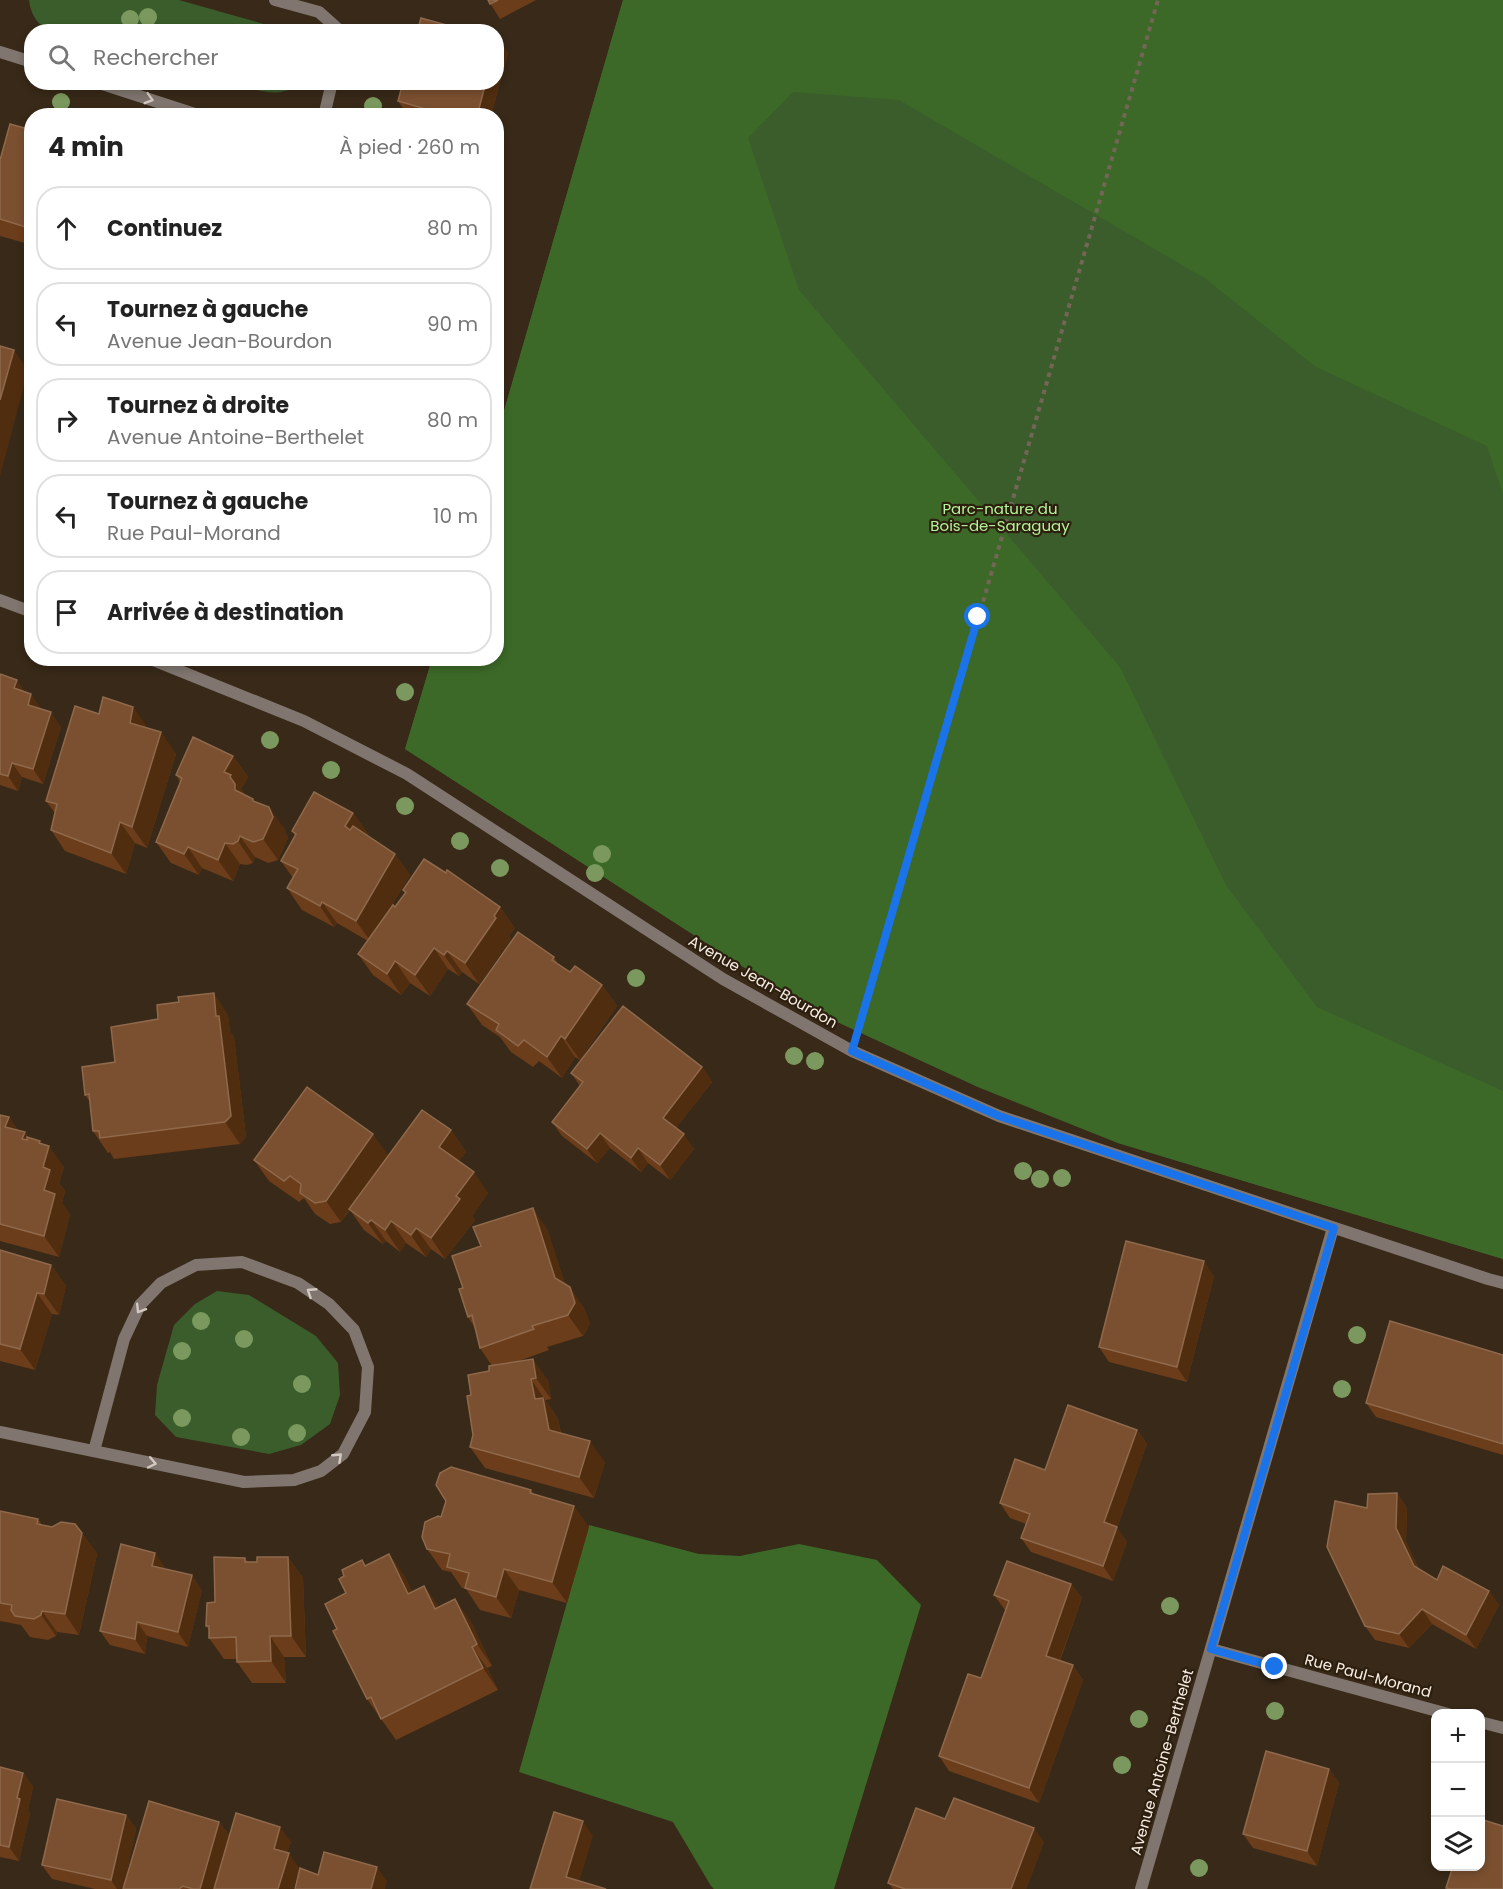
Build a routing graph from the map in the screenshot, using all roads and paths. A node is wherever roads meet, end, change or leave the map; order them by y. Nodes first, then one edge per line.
1 (275, 0) edge
2 (1158, 0) edge
3 (333, 24) edge
4 (0, 52) edge
5 (24, 60) edge
6 (121, 90) edge
7 (330, 90) edge
8 (176, 108) edge
9 (326, 108) edge
10 (0, 600) edge
11 (24, 609) edge
12 (168, 666) edge
13 (852, 1051) junction
14 (1334, 1228) junction
15 (1503, 1283) edge
16 (0, 1432) edge
17 (94, 1451) junction
18 (1211, 1649) junction
19 (1433, 1709) edge
20 (1485, 1723) edge
21 (1503, 1728) edge
22 (1141, 1889) edge

1 - 3 street
2 - 13 path
4 - 5 street
6 -> 8 street
7 - 9 street
10 - 11 street
12 - 13 street, Avenue Jean-Bourdon
13 - 14 street, Avenue Jean-Bourdon
14 - 15 street, Avenue Jean-Bourdon
14 - 18 street, Avenue Antoine-Berthelet
16 - 17 street
17 -> 17 street
18 - 19 street, Rue Paul-Morand
18 - 22 street, Avenue Antoine-Berthelet
20 - 21 street

